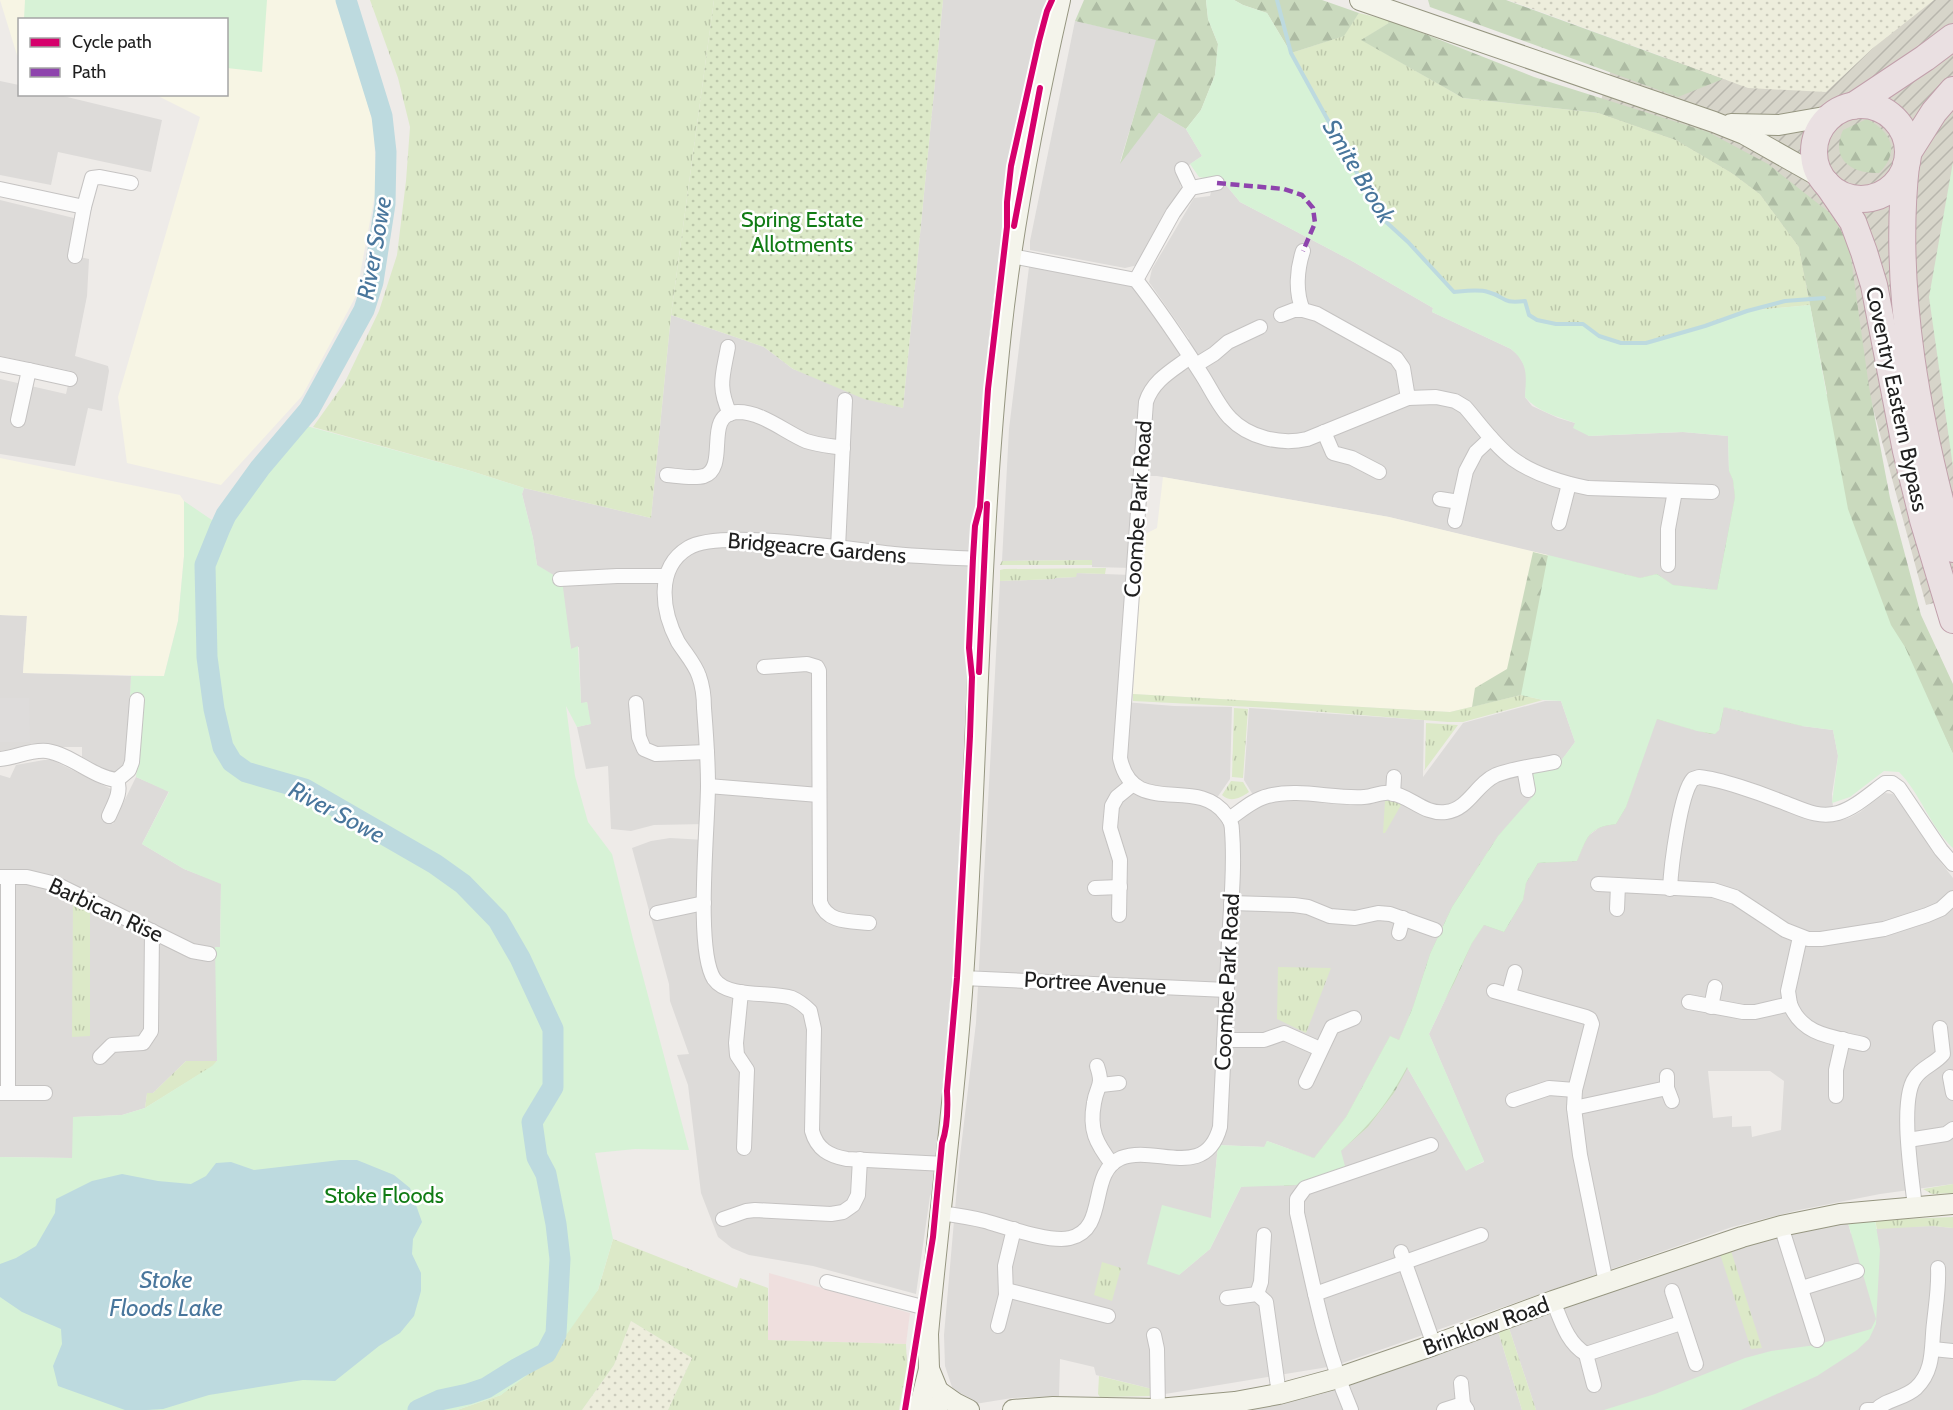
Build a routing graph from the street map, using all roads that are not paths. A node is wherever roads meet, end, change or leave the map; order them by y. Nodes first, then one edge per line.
1 (1060, 0) edge
2 (1360, 0) edge
3 (1953, 37) edge
4 (1953, 90) edge
5 (1841, 111) junction
6 (1714, 122) junction
7 (1907, 159) junction
8 (1182, 169) dead end
9 (1824, 181) junction
10 (130, 183) dead end
11 (1217, 183) dead end
12 (1191, 188) junction
13 (0, 189) edge
14 (84, 207) junction
15 (1303, 251) dead end
16 (75, 256) dead end
17 (1011, 256) junction
18 (1136, 280) junction
19 (1303, 310) junction
20 (1281, 315) dead end
21 (1260, 327) dead end
22 (728, 347) dead end
23 (1193, 361) junction
24 (0, 364) edge
25 (29, 370) junction
26 (70, 379) dead end
27 (1408, 398) junction
28 (845, 400) dead end
29 (730, 414) junction
30 (18, 420) dead end
31 (1324, 432) junction
32 (1491, 438) junction
33 (843, 448) junction
34 (1379, 472) dead end
35 (667, 475) dead end
36 (1569, 484) junction
37 (1675, 491) junction
38 (1712, 492) dead end
39 (1440, 499) dead end
40 (1460, 502) junction
41 (1455, 521) dead end
42 (1559, 523) dead end
43 (838, 548) junction
44 (1953, 549) edge
45 (985, 559) junction
46 (1668, 565) dead end
47 (666, 576) junction
48 (560, 579) dead end
49 (1953, 620) edge
50 (764, 667) dead end
51 (137, 700) dead end
52 (636, 703) dead end
53 (707, 752) junction
54 (0, 759) edge
55 (1554, 762) dead end
56 (1524, 768) junction
57 (1394, 777) dead end
58 (117, 780) junction
59 (1133, 784) junction
60 (708, 786) junction
61 (1528, 790) dead end
62 (1393, 794) junction
63 (819, 795) junction
64 (109, 816) dead end
65 (1229, 819) junction
66 (1953, 864) edge
67 (4, 877) edge
68 (1598, 884) dead end
69 (1618, 885) junction
70 (1120, 887) junction
71 (1095, 888) dead end
72 (1670, 889) junction
73 (1953, 898) edge
74 (704, 903) junction
75 (1231, 903) junction
76 (1617, 909) dead end
77 (657, 913) dead end
78 (1119, 915) dead end
79 (1403, 918) junction
80 (869, 923) dead end
81 (1435, 930) dead end
82 (152, 931) junction
83 (1399, 933) dead end
84 (1800, 937) junction
85 (209, 954) dead end
86 (1515, 972) dead end
87 (963, 978) junction
88 (1715, 987) dead end
89 (1227, 990) junction
90 (1494, 991) dead end
91 (741, 992) junction
92 (1509, 994) junction
93 (1689, 1002) dead end
94 (1790, 1004) junction
95 (1711, 1007) junction
96 (1354, 1018) dead end
97 (1940, 1028) dead end
98 (1843, 1039) junction
99 (1224, 1040) junction
100 (1863, 1044) dead end
101 (1320, 1049) junction
102 (100, 1057) dead end
103 (1097, 1066) dead end
104 (1950, 1077) dead end
105 (1306, 1082) dead end
106 (1119, 1083) dead end
107 (1101, 1084) junction
108 (1668, 1088) dead end
109 (1575, 1090) junction
110 (4, 1093) edge
111 (45, 1093) dead end
112 (1953, 1093) edge
113 (1836, 1096) dead end
114 (1513, 1100) dead end
115 (1574, 1108) junction
116 (1953, 1128) edge
117 (1908, 1140) junction
118 (1431, 1145) dead end
119 (744, 1148) dead end
120 (860, 1160) junction
121 (945, 1164) junction
122 (1112, 1164) junction
123 (1953, 1204) edge
124 (1915, 1207) junction
125 (940, 1213) junction
126 (723, 1219) dead end
127 (1781, 1226) junction
128 (1014, 1229) junction
129 (1264, 1235) dead end
130 (1481, 1235) dead end
131 (1403, 1257) junction
132 (1938, 1268) dead end
133 (1857, 1271) dead end
134 (827, 1282) dead end
135 (1606, 1282) junction
136 (1946, 1283) edge
137 (1802, 1288) junction
138 (1006, 1290) junction
139 (1672, 1291) dead end
140 (1257, 1294) junction
141 (1315, 1294) junction
142 (1227, 1298) dead end
143 (1553, 1301) junction
144 (930, 1309) junction
145 (1108, 1316) dead end
146 (1682, 1323) junction
147 (998, 1326) dead end
148 (1154, 1335) dead end
149 (1817, 1340) dead end
150 (1434, 1346) junction
151 (1933, 1349) junction
152 (1953, 1351) edge
153 (1586, 1354) junction
154 (1696, 1364) dead end
155 (929, 1369) junction
156 (1338, 1378) junction
157 (1461, 1383) dead end
158 (1594, 1385) dead end
159 (1279, 1394) junction
160 (938, 1401) edge
161 (1465, 1407) edge
162 (1158, 1409) edge
163 (919, 1410) edge
164 (969, 1410) edge
165 (1013, 1410) edge
166 (1351, 1410) edge
167 (1444, 1410) edge
168 (1867, 1410) edge

1 - 17 main road
2 - 6 main road
3 - 5 highway
4 - 7 highway, Coventry Eastern Bypass
5 - 6 main road
5 - 7 highway
5 - 9 highway
6 - 9 main road
7 - 9 highway
7 - 44 highway, Coventry Eastern Bypass
8 - 12 street
9 - 49 highway, Coventry Eastern Bypass
10 - 14 street
11 - 12 street
12 - 18 street
13 - 14 street
14 - 16 street
15 - 19 street
17 - 18 street
17 - 45 main road
18 - 23 street
19 - 20 street
19 - 27 street
21 - 23 street, Coombe Park Road
22 - 29 street
23 - 31 street
23 - 59 street, Coombe Park Road
24 - 25 street
25 - 26 street
25 - 30 street
27 - 31 street
27 - 32 street
28 - 33 street
29 - 33 street
29 - 35 street
31 - 34 street
32 - 36 street
32 - 40 street
33 - 43 street
36 - 37 street
36 - 42 street
37 - 38 street
37 - 46 street
39 - 40 street
40 - 41 street
43 - 45 street, Bridgeacre Gardens
43 - 47 street, Bridgeacre Gardens
45 - 87 main road
47 - 48 street
47 - 53 street
50 - 63 street
51 - 58 street
52 - 53 street
53 - 60 street
54 - 58 street
55 - 56 street
56 - 61 street
56 - 62 street
57 - 62 street
58 - 64 street
59 - 65 street
59 - 70 street
60 - 63 street
60 - 74 street
62 - 65 street
63 - 80 street
65 - 75 street, Coombe Park Road
66 - 72 street
67 - 82 street, Barbican Rise
67 - 110 street
68 - 69 street
69 - 72 street
69 - 76 street
70 - 71 street
70 - 78 street
72 - 84 street
73 - 84 street
74 - 77 street
74 - 91 street
75 - 79 street
75 - 89 street, Coombe Park Road
79 - 81 street
79 - 83 street
82 - 85 street, Barbican Rise
82 - 102 street
84 - 94 street
86 - 92 street
87 - 89 street, Portree Avenue
87 - 121 main road
88 - 95 street
89 - 99 street, Coombe Park Road
90 - 92 street
91 - 119 street
91 - 120 street
92 - 109 street
93 - 95 street
94 - 95 street
94 - 98 street
96 - 101 street
97 - 117 street
98 - 100 street
98 - 113 street
99 - 101 street
99 - 122 street, Coombe Park Road
101 - 105 street
103 - 107 street
104 - 112 street
106 - 107 street
107 - 122 street
108 - 115 street
109 - 114 street
109 - 115 street
110 - 111 street
115 - 135 street
116 - 117 street
117 - 124 street
118 - 141 street
120 - 121 street
120 - 126 street
121 - 125 main road
122 - 128 street
123 - 124 main road, Brinklow Road
124 - 127 main road, Brinklow Road
125 - 128 street
125 - 144 main road
127 - 135 main road, Brinklow Road
127 - 137 street
128 - 138 street
129 - 140 street
130 - 131 street
131 - 141 street
131 - 150 street
132 - 136 street
133 - 137 street
134 - 144 street
135 - 143 main road, Brinklow Road
136 - 151 street
137 - 149 street
138 - 145 street
138 - 147 street
139 - 146 street
140 - 142 street
140 - 159 street
141 - 156 street
143 - 150 main road, Brinklow Road
143 - 153 street
144 - 155 main road
146 - 153 street
146 - 154 street
148 - 162 street
150 - 156 main road, Brinklow Road
151 - 152 street
151 - 168 street
153 - 158 street
155 - 160 main road
155 - 163 main road
156 - 159 main road, Brinklow Road
156 - 166 street
157 - 161 street
159 - 162 main road, Brinklow Road
160 - 164 main road
161 - 167 street
162 - 165 main road, Brinklow Road

